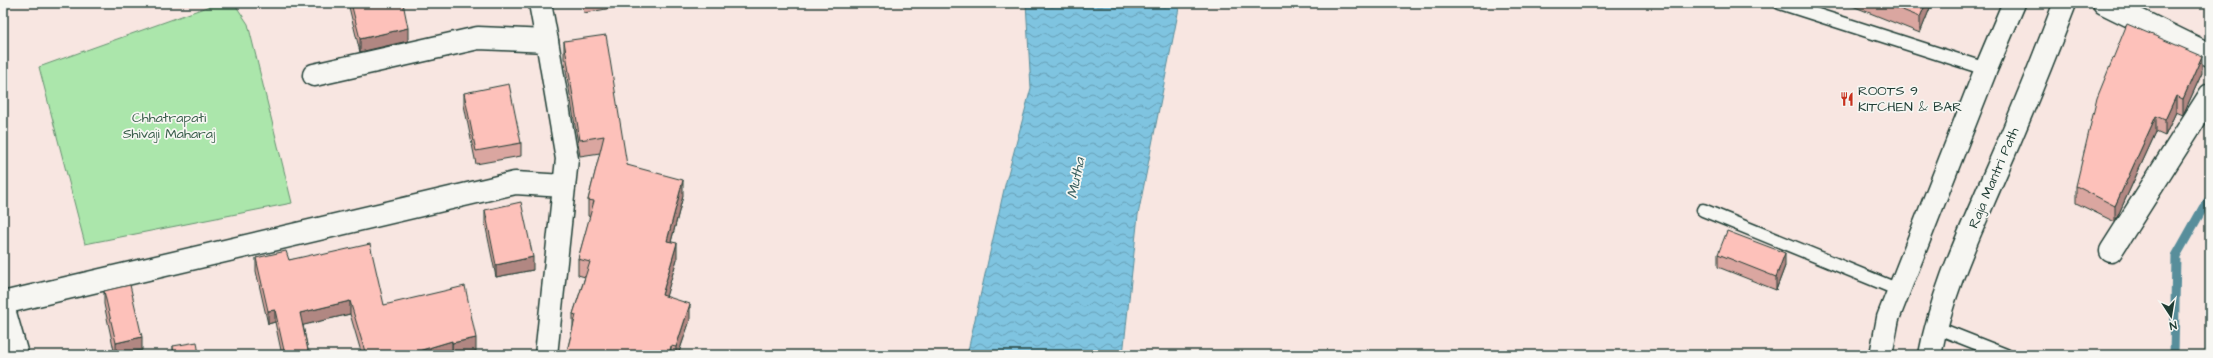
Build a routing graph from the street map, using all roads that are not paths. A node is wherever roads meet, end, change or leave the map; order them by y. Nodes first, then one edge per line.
1 (540, 3) edge
2 (1780, 3) edge
3 (2014, 3) edge
4 (2065, 3) edge
5 (2104, 3) edge
6 (547, 40) junction
7 (2210, 55) edge
8 (1986, 69) junction
9 (314, 75) dead end
10 (2210, 95) edge
11 (564, 186) junction
12 (1703, 210) dead end
13 (2111, 251) dead end
14 (1898, 290) junction
15 (3, 304) edge
16 (1935, 327) junction
17 (17, 355) edge
18 (546, 355) edge
19 (1881, 355) edge
20 (1930, 355) edge
21 (2006, 355) edge

1 - 6 street
2 - 8 lane
3 - 8 street
4 - 16 street, Raja Mantri Path
5 - 7 street
6 - 9 street
6 - 11 street
8 - 14 street
10 - 13 street
11 - 15 street
11 - 18 street
12 - 14 lane
14 - 19 street
15 - 17 street
16 - 20 street, Raja Mantri Path
16 - 21 lane

